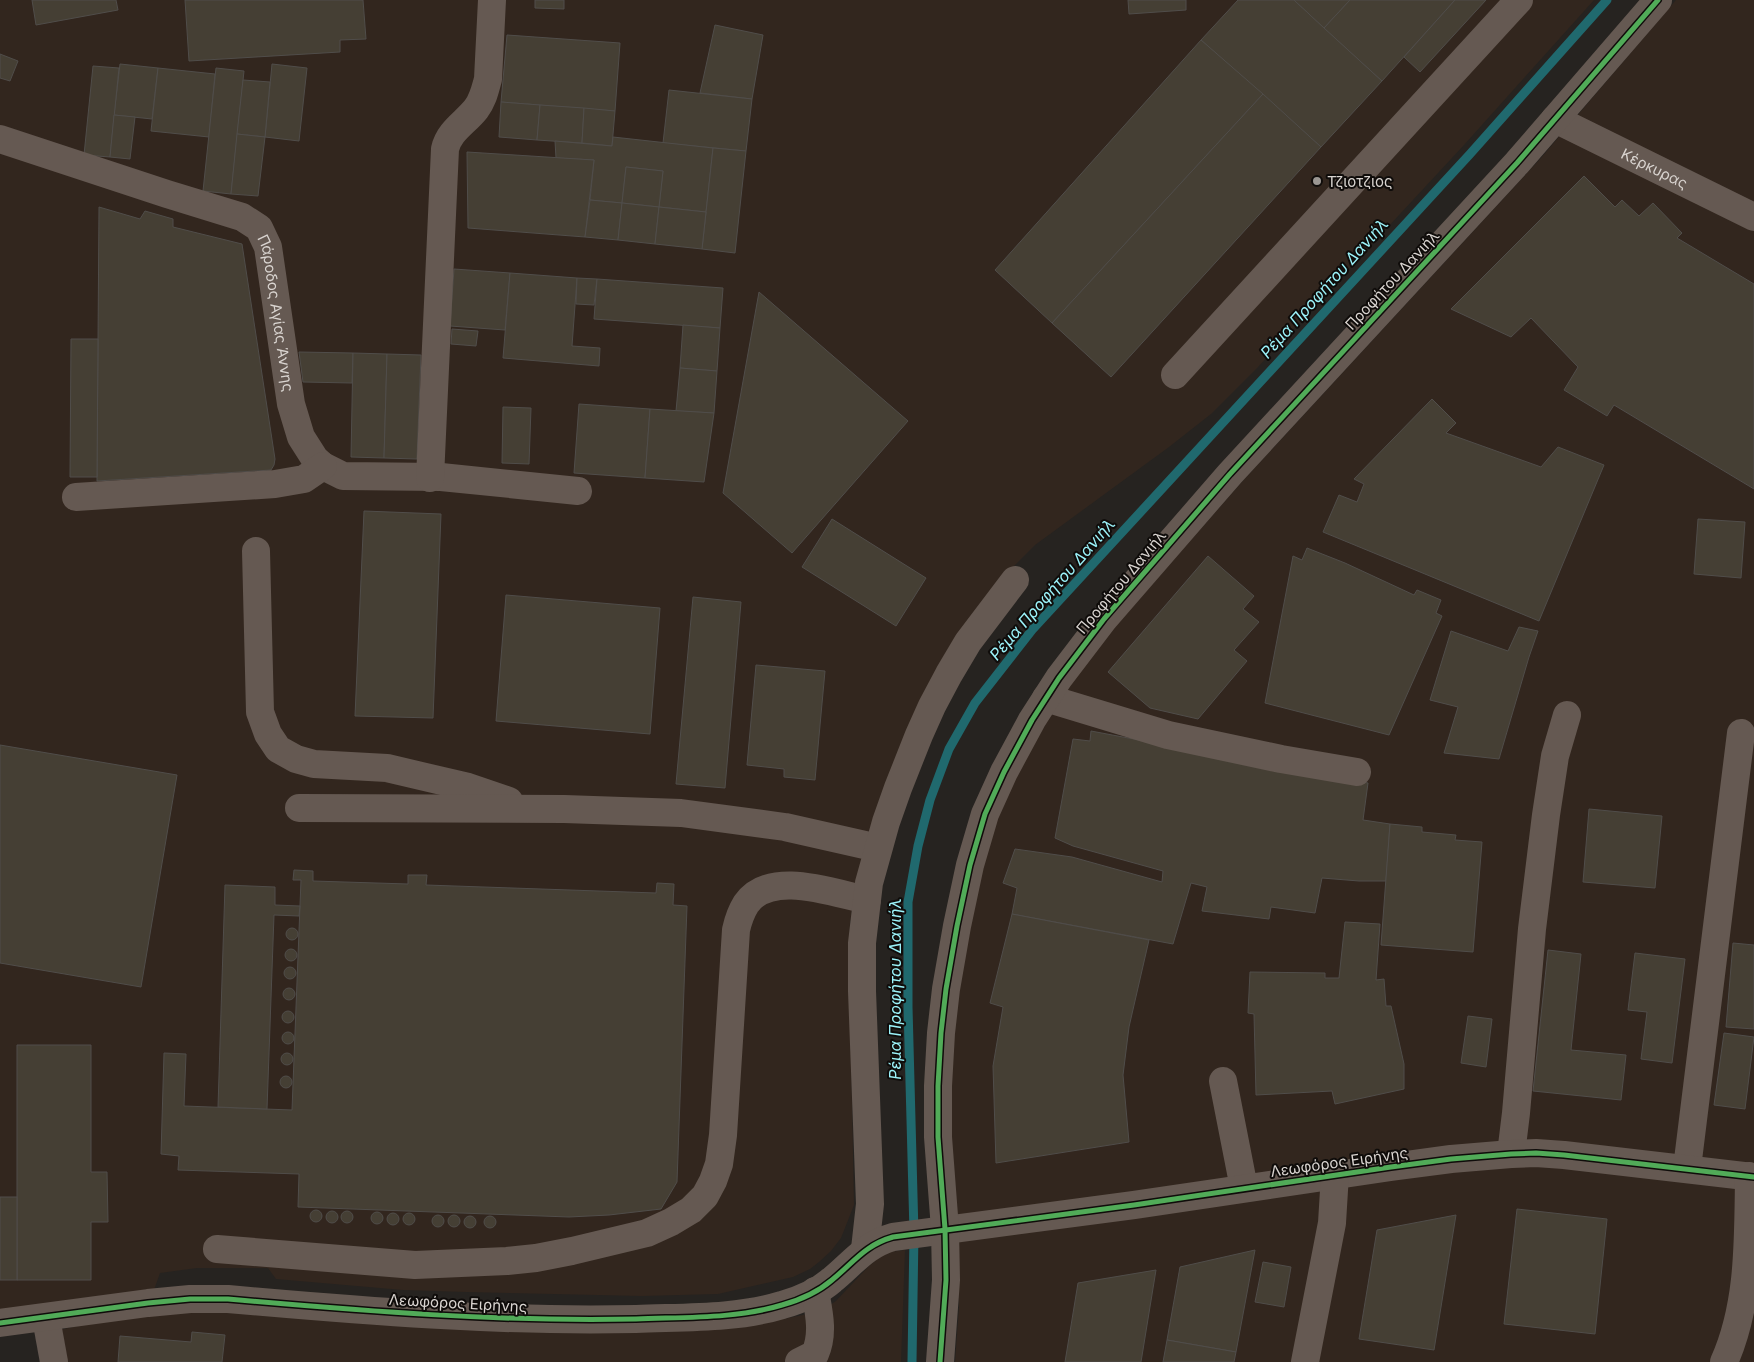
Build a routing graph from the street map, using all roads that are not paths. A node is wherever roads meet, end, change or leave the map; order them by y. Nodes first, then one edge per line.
1 (492, 0) edge
2 (1519, 0) edge
3 (1658, 0) edge
4 (1555, 119) junction
5 (0, 139) edge
6 (1754, 217) edge
7 (1175, 375) dead end
8 (324, 466) junction
9 (430, 478) junction
10 (578, 491) dead end
11 (76, 496) dead end
12 (256, 551) dead end
13 (1015, 580) dead end
14 (1046, 698) junction
15 (1567, 715) dead end
16 (1741, 733) dead end
17 (1357, 772) dead end
18 (299, 808) dead end
19 (531, 808) junction
20 (878, 848) junction
21 (867, 900) junction
22 (1223, 1081) dead end
23 (1511, 1154) junction
24 (1687, 1168) junction
25 (1336, 1174) junction
26 (1752, 1176) edge
27 (1244, 1188) junction
28 (937, 1230) junction
29 (217, 1249) dead end
30 (865, 1249) junction
31 (816, 1292) junction
32 (46, 1318) junction
33 (0, 1323) edge
34 (54, 1362) edge
35 (799, 1362) edge
36 (940, 1362) edge
37 (1305, 1362) edge
38 (1724, 1362) edge

1 - 9 street
2 - 7 street
3 - 4 street, Προφήτου Δανιήλ
4 - 6 street, Κέρκυρας
4 - 14 street, Προφήτου Δανιήλ
5 - 8 street, Πάροδος Αγίας Άννης
8 - 9 street, Πάροδος Αγίας Άννης
8 - 11 street
9 - 10 street, Πάροδος Αγίας Άννης
12 - 19 street
13 - 20 street
14 - 17 street
14 - 28 street, Προφήτου Δανιήλ
15 - 23 street
16 - 24 street
18 - 19 street
19 - 20 street
20 - 21 street
21 - 29 street
21 - 30 street
22 - 27 street
23 - 24 street, Λεωφόρος Ειρήνης
23 - 25 street, Λεωφόρος Ειρήνης
24 - 26 street, Λεωφόρος Ειρήνης
25 - 27 street, Λεωφόρος Ειρήνης
25 - 37 street
26 - 38 street
27 - 28 street, Λεωφόρος Ειρήνης
28 - 30 street, Λεωφόρος Ειρήνης
28 - 36 street, Προφήτου Δανιήλ
30 - 31 street, Λεωφόρος Ειρήνης
31 - 32 street, Λεωφόρος Ειρήνης
31 - 35 street
32 - 33 street, Λεωφόρος Ειρήνης
32 - 34 street

